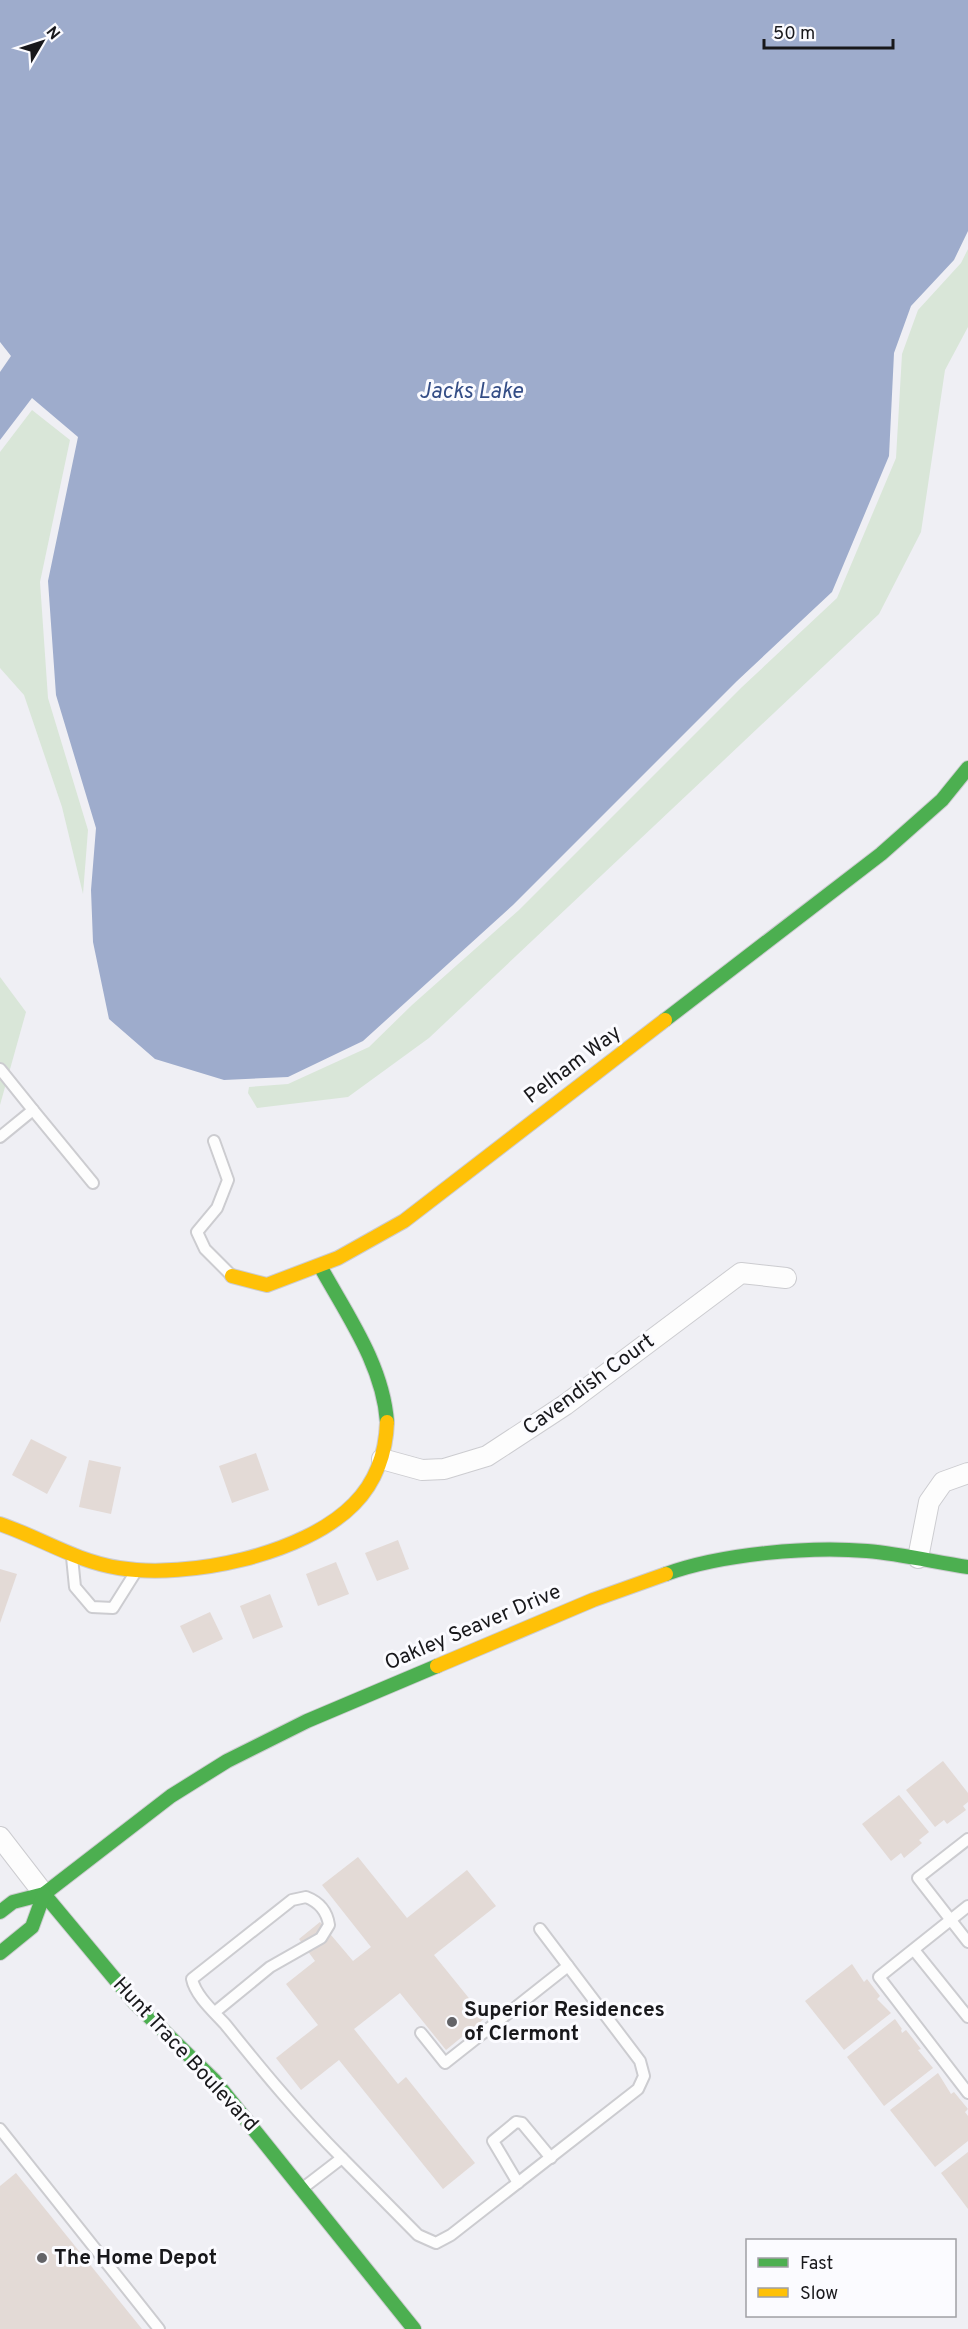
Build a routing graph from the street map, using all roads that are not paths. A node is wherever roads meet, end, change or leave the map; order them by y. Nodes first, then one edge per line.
1 (968, 768) edge
2 (0, 1069) edge
3 (33, 1110) junction
4 (0, 1137) edge
5 (214, 1141) dead end
6 (93, 1183) dead end
7 (320, 1266) junction
8 (232, 1276) joint
9 (786, 1278) dead end
10 (382, 1459) junction
11 (968, 1473) edge
12 (0, 1524) edge
13 (72, 1555) junction
14 (918, 1558) junction
15 (968, 1567) edge
16 (137, 1570) junction
17 (0, 1837) edge
18 (968, 1839) edge
19 (44, 1894) junction
20 (968, 1906) edge
21 (0, 1912) edge
22 (951, 1920) junction
23 (540, 1929) dead end
24 (968, 1942) edge
25 (914, 1950) junction
26 (0, 1953) edge
27 (568, 1966) junction
28 (215, 2012) junction
29 (968, 2017) edge
30 (421, 2033) dead end
31 (968, 2093) edge
32 (0, 2129) edge
33 (342, 2158) junction
34 (551, 2158) junction
35 (518, 2183) junction
36 (303, 2188) junction
37 (159, 2329) edge
38 (414, 2329) edge

1 - 7 street, Pelham Way
2 - 3 lane
3 - 4 lane
3 - 6 lane
5 - 8 lane
7 - 8 street, Pelham Way
7 - 10 street
9 - 10 street, Cavendish Court
10 - 16 street
11 - 14 street
12 - 13 street
13 - 16 street
13 - 16 lane
14 - 15 street, Oakley Seaver Drive
14 - 19 street, Oakley Seaver Drive
17 - 19 street, Hunt Trace Boulevard
18 - 22 lane
19 - 21 street, Oakley Seaver Drive
19 - 26 street
19 - 36 street, Hunt Trace Boulevard
20 - 22 lane
22 - 24 lane
22 - 25 lane
23 - 27 lane
25 - 29 lane
25 - 31 lane
27 - 30 lane
27 - 34 lane
28 - 28 lane
28 - 33 lane
32 - 37 lane
33 - 35 lane
33 - 36 lane
34 - 35 lane
34 - 35 lane
36 - 38 street, Hunt Trace Boulevard

